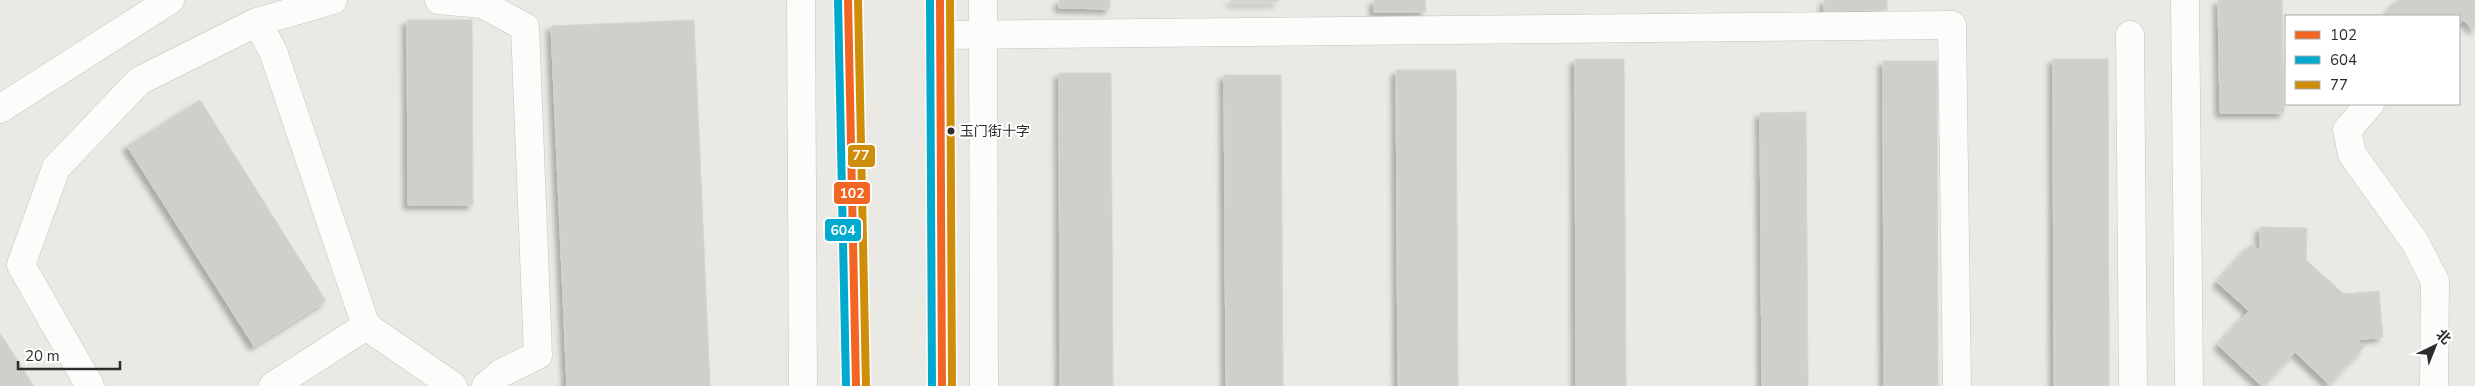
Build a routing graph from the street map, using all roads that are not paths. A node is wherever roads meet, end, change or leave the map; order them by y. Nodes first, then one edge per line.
1 (170, 0) edge
2 (332, 0) edge
3 (439, 0) edge
4 (800, 0) edge
5 (848, 0) edge
6 (940, 0) edge
7 (982, 0) edge
8 (2185, 0) edge
9 (257, 22) junction
10 (983, 34) junction
11 (940, 35) junction
12 (2130, 35) dead end
13 (2369, 105) edge
14 (0, 109) edge
15 (366, 326) junction
16 (90, 386) edge
17 (273, 386) edge
18 (453, 386) edge
19 (486, 386) edge
20 (803, 386) edge
21 (856, 386) edge
22 (942, 386) edge
23 (984, 386) edge
24 (1957, 386) edge
25 (2133, 386) edge
26 (2189, 386) edge
27 (2434, 386) edge

1 - 14 street
2 - 9 street
3 - 19 street
4 - 20 street
5 - 21 main road
6 - 11 main road
7 - 10 street
8 - 26 street
9 - 15 street
9 - 16 street
10 - 11 street
10 - 23 street
10 - 24 street
11 - 22 main road
12 - 25 street
13 - 27 street
15 - 17 street
15 - 18 street

